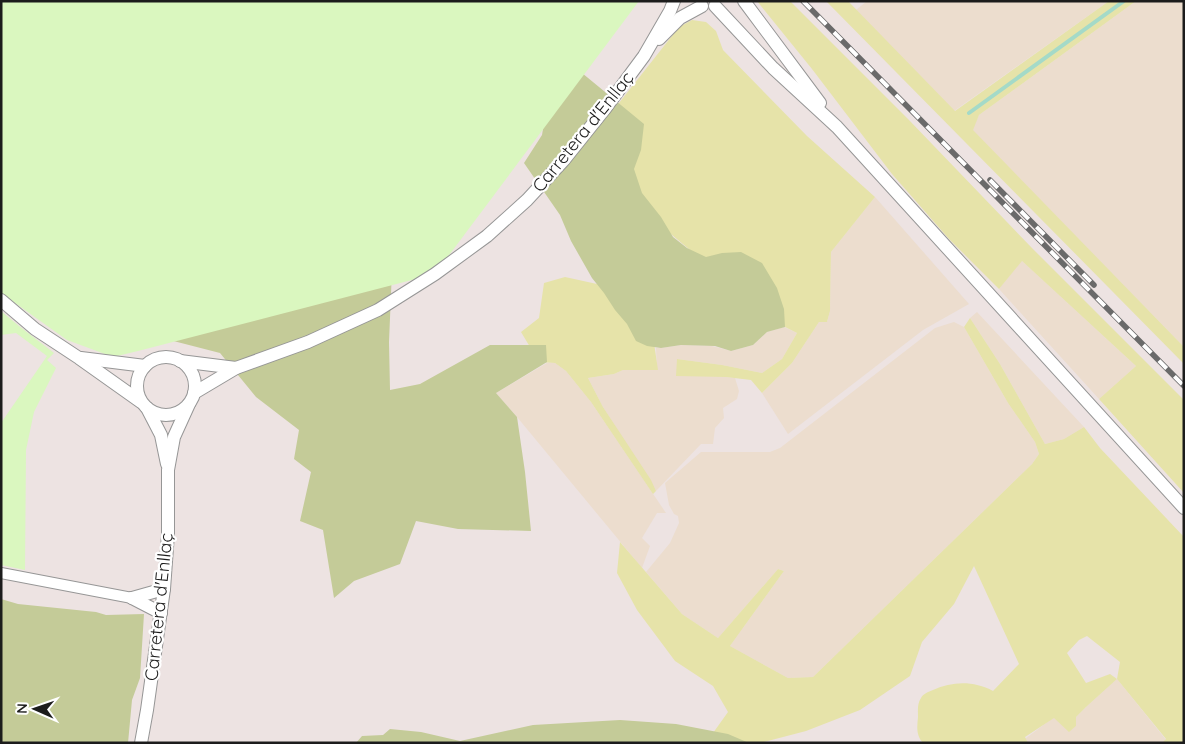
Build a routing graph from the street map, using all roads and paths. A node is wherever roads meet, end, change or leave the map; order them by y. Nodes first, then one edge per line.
1 (674, 1) edge
2 (744, 1) edge
3 (719, 3) edge
4 (697, 4) edge
5 (644, 56) junction
6 (838, 127) junction
7 (1, 300) edge
8 (79, 358) junction
9 (180, 361) junction
10 (145, 366) junction
11 (236, 368) junction
12 (191, 399) junction
13 (144, 405) junction
14 (168, 470) junction
15 (1184, 508) edge
16 (1, 573) edge
17 (164, 589) junction
18 (132, 598) junction
19 (161, 613) junction
20 (141, 743) edge

1 - 5 street
2 - 6 street
3 - 4 street
3 - 6 street
4 - 5 street
5 - 11 street, Carretera d'Enllaç
6 - 15 street
7 - 8 street
8 - 10 street
8 - 13 street
9 - 10 street
9 - 11 street, Carretera d'Enllaç
9 - 12 street
10 - 13 street
11 - 12 street, Carretera d'Enllaç
12 - 13 street
12 - 14 street, Carretera d'Enllaç
13 - 14 street, Carretera d'Enllaç
14 - 17 street, Carretera d'Enllaç
16 - 18 street
17 - 18 street
17 - 19 street, Carretera d'Enllaç
18 - 19 street
19 - 20 street, Carretera d'Enllaç

